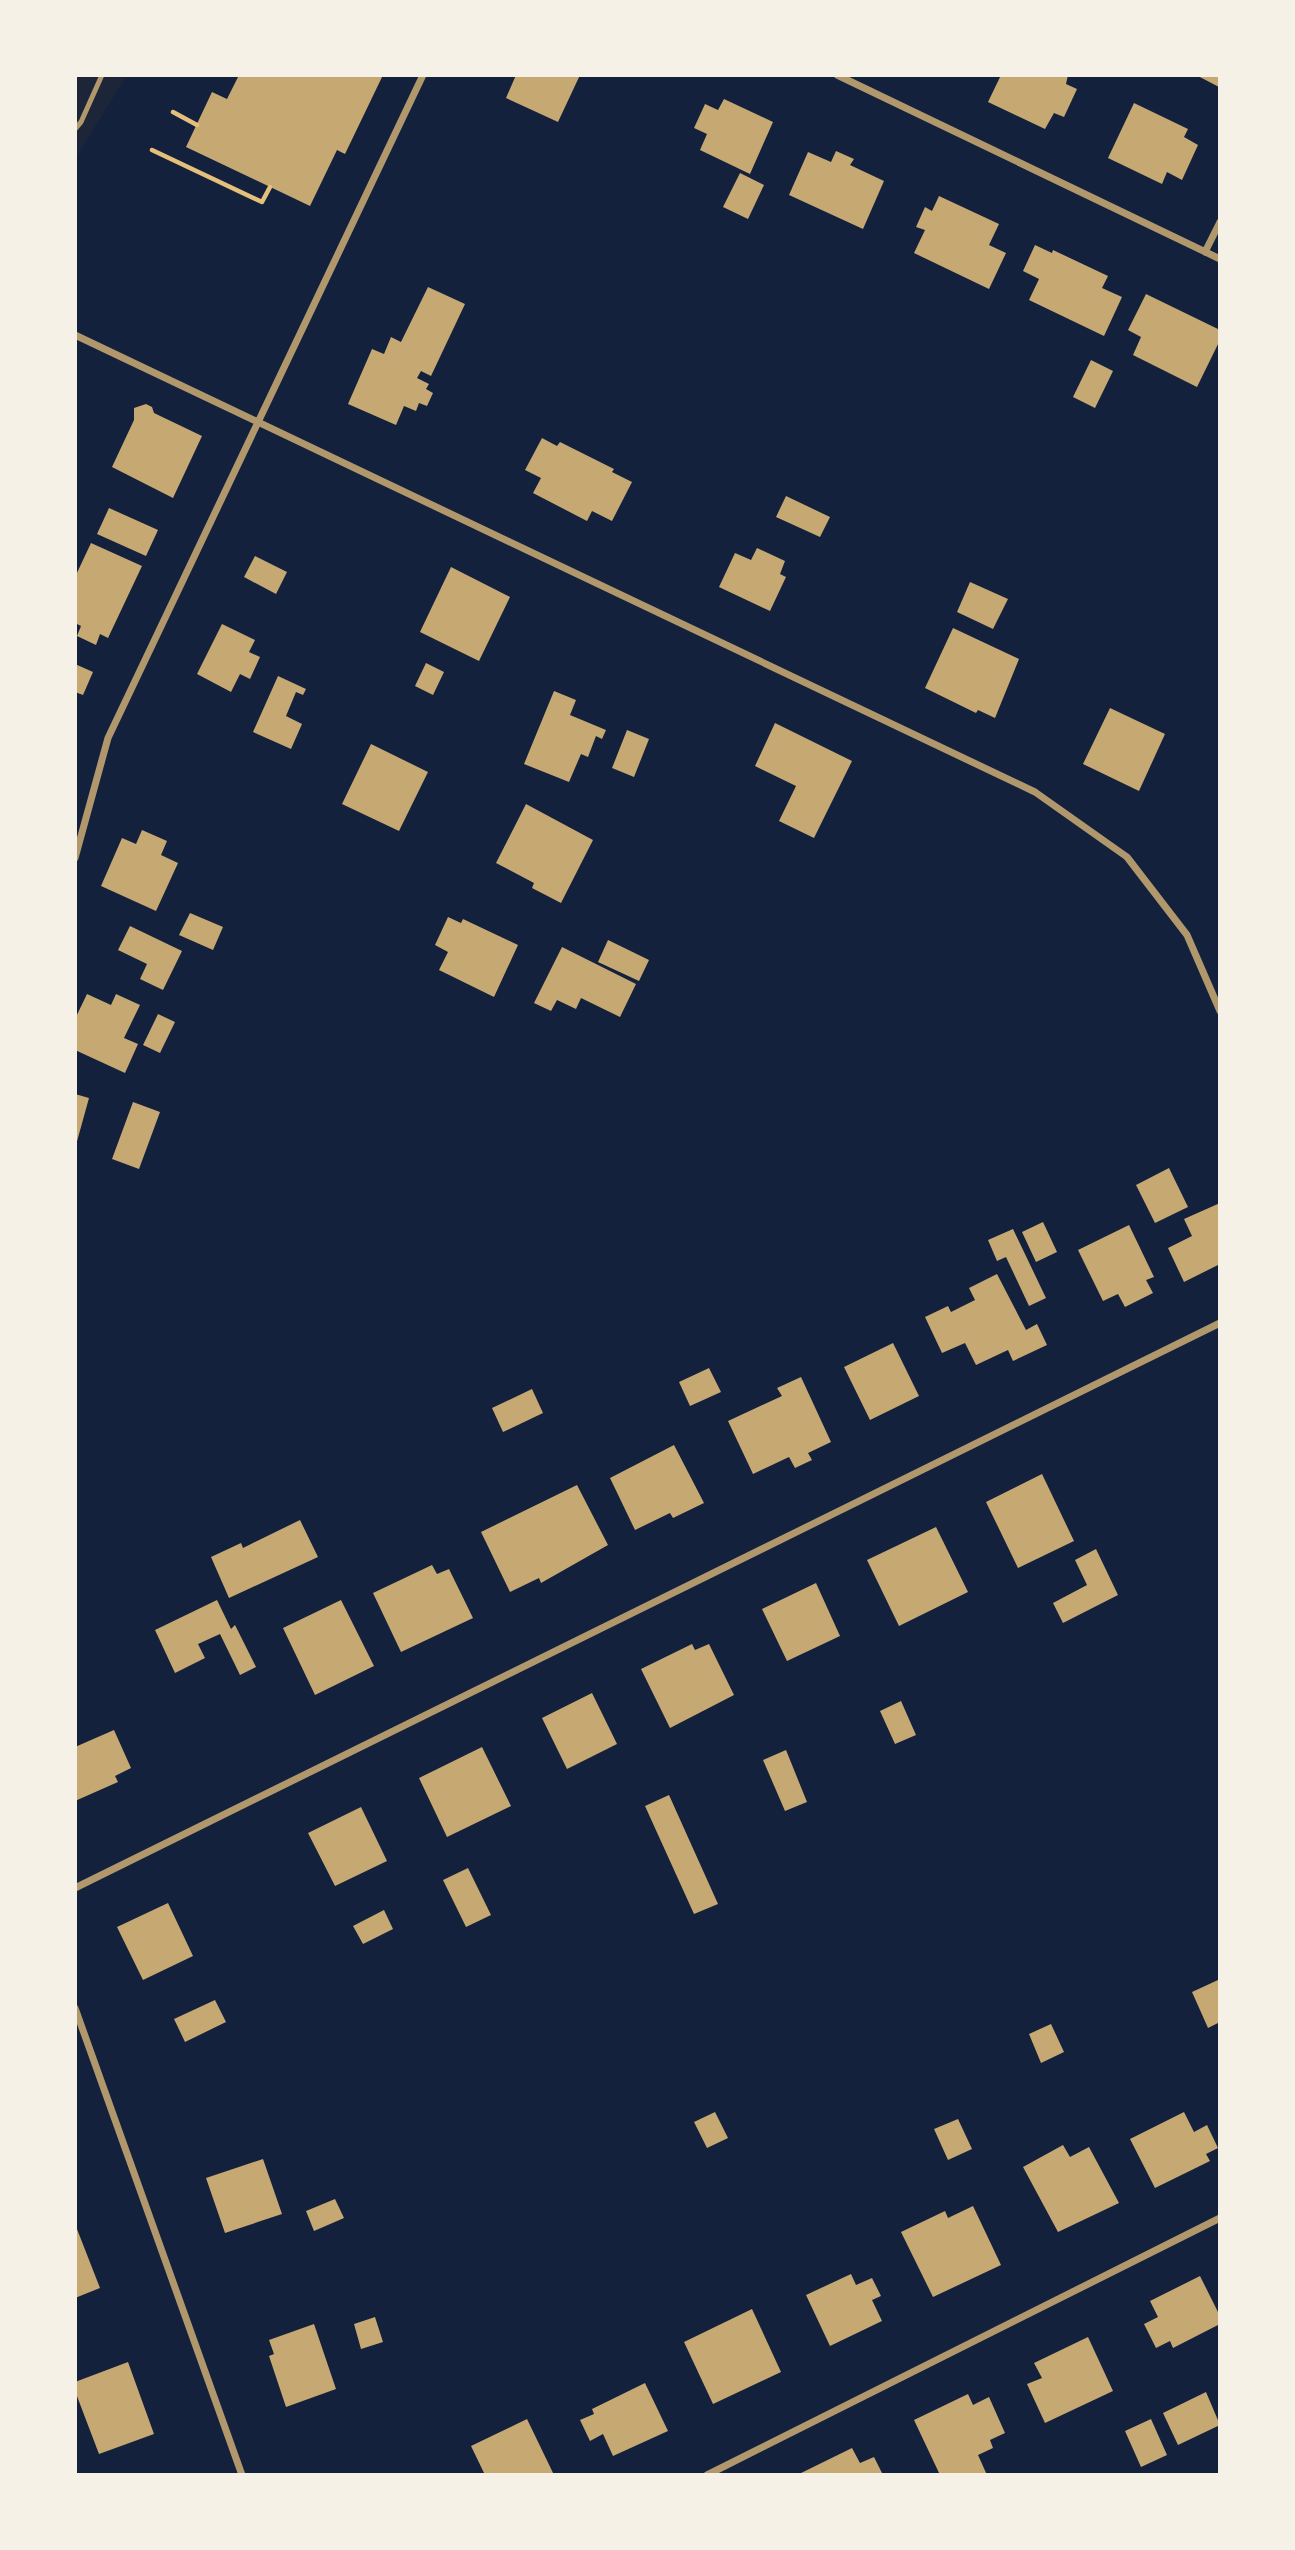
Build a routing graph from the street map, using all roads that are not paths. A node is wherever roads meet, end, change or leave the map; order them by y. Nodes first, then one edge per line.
1 (102, 75) edge
2 (423, 75) edge
3 (837, 75) edge
4 (75, 129) edge
5 (1220, 222) edge
6 (1205, 252) junction
7 (1220, 259) edge
8 (75, 335) edge
9 (258, 423) junction
10 (75, 858) edge
11 (1220, 1011) edge
12 (1220, 1323) edge
13 (75, 1888) edge
14 (75, 2008) edge
15 (1220, 2218) edge
16 (242, 2475) edge
17 (707, 2475) edge

1 - 4 lane
2 - 9 street
3 - 6 street
5 - 6 street
6 - 7 street
8 - 9 street
9 - 10 street
9 - 11 street
12 - 13 street
14 - 16 street
15 - 17 street

